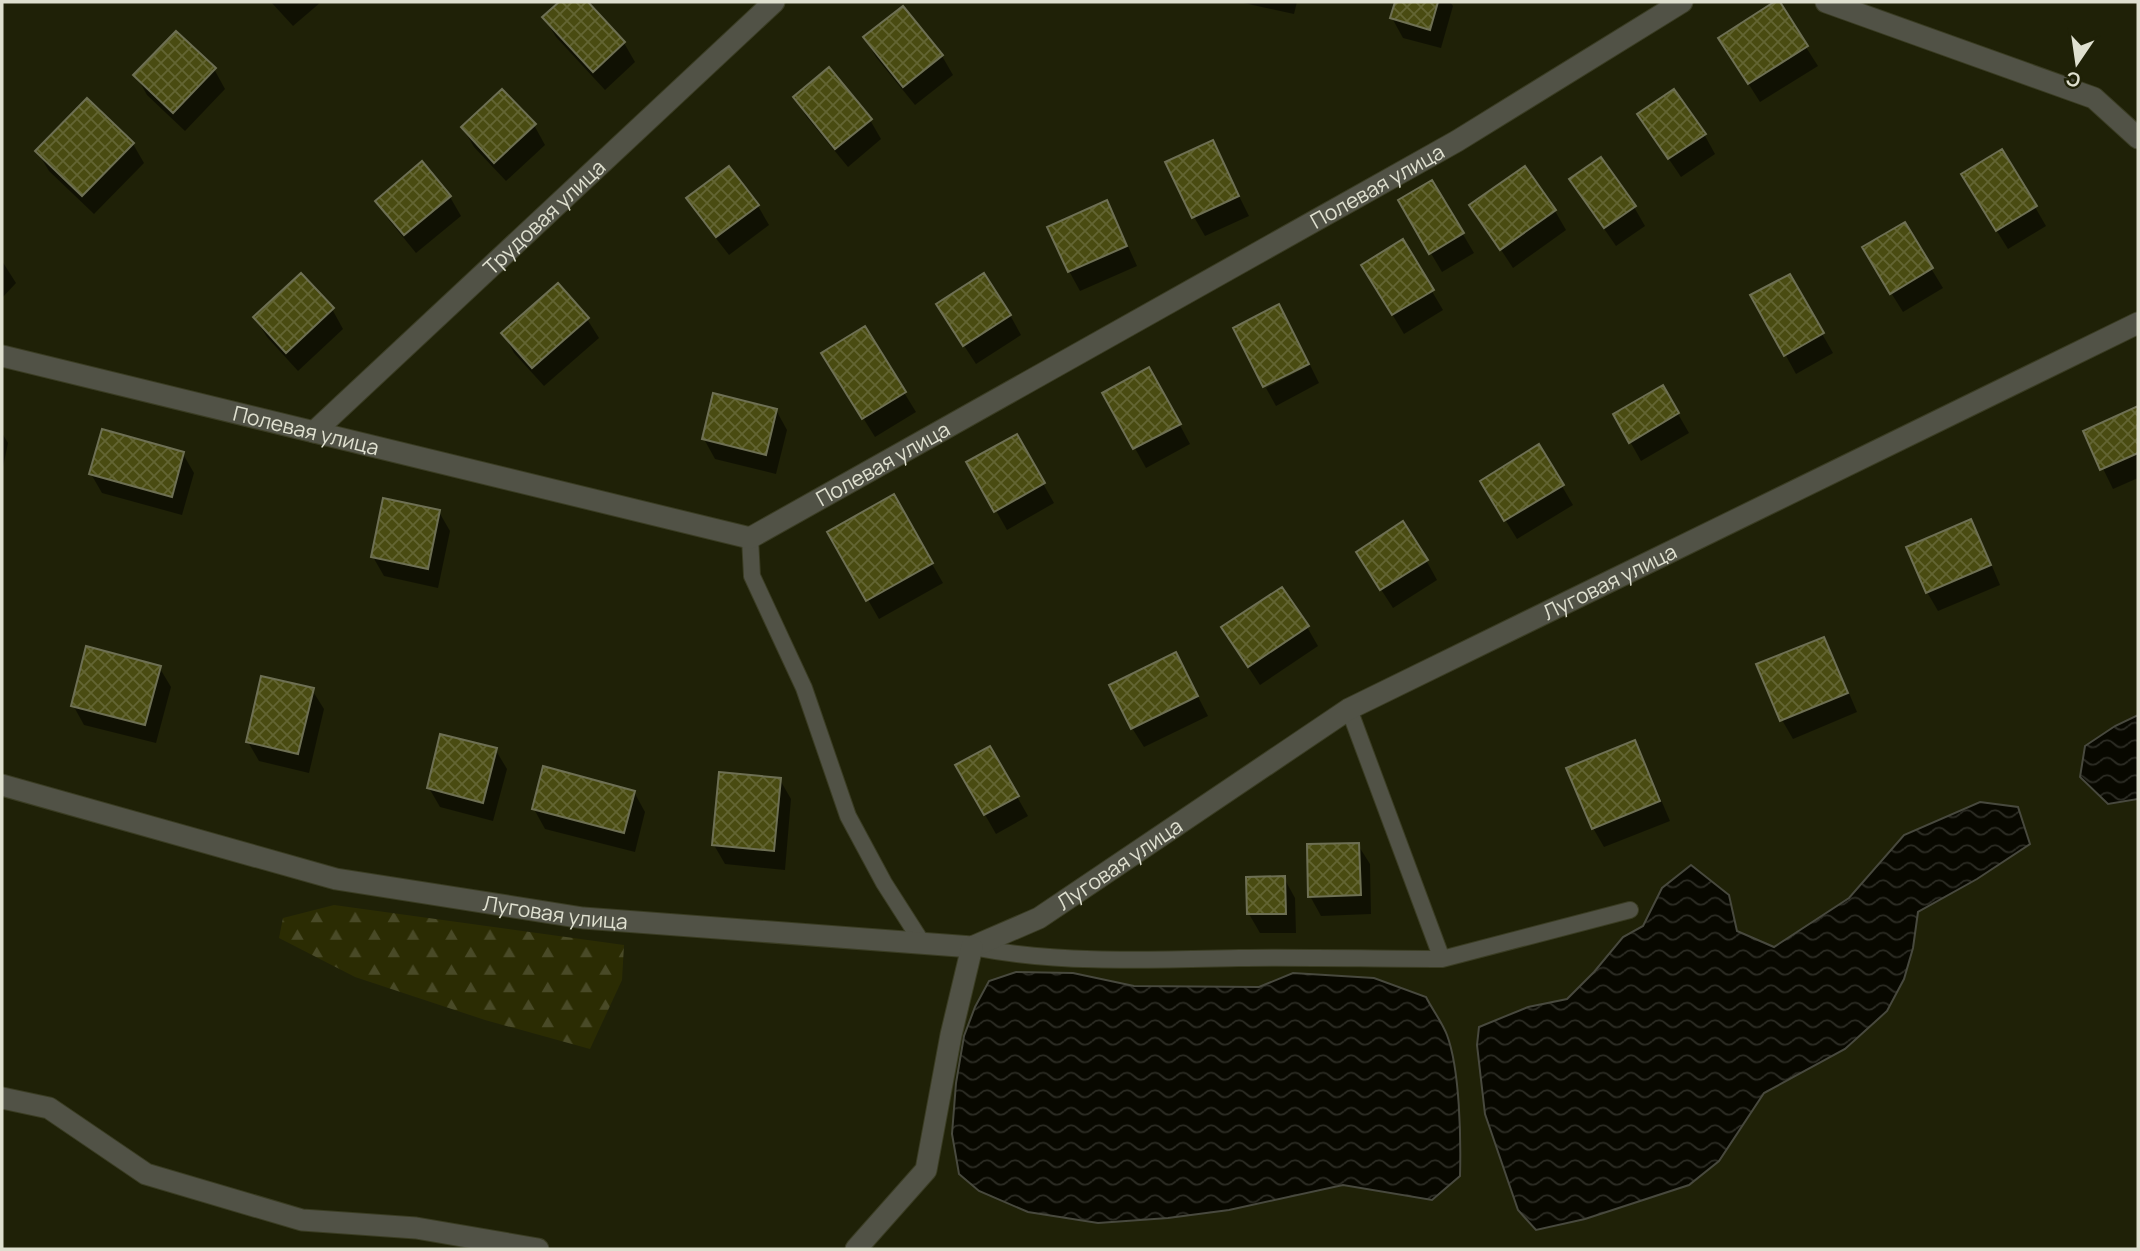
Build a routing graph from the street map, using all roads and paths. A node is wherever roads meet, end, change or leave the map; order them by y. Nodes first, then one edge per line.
1 (774, 2) edge
2 (1682, 2) edge
3 (1826, 2) edge
4 (2138, 138) edge
5 (2138, 323) edge
6 (2, 356) edge
7 (314, 432) junction
8 (750, 538) junction
9 (1349, 709) junction
10 (2, 785) edge
11 (1630, 910) dead end
12 (923, 944) junction
13 (972, 947) junction
14 (1442, 959) junction
15 (2, 1098) edge
16 (538, 1249) edge
17 (856, 1249) edge

1 - 7 street, Трудовая улица
2 - 8 street, Полевая улица
3 - 4 street
5 - 9 street, Луговая улица
6 - 7 street, Полевая улица
7 - 8 street, Полевая улица
8 - 12 lane
9 - 13 street, Луговая улица
9 - 14 lane
10 - 12 street, Луговая улица
11 - 14 lane
12 - 13 street, Луговая улица
13 - 14 lane
13 - 17 street
15 - 16 street

